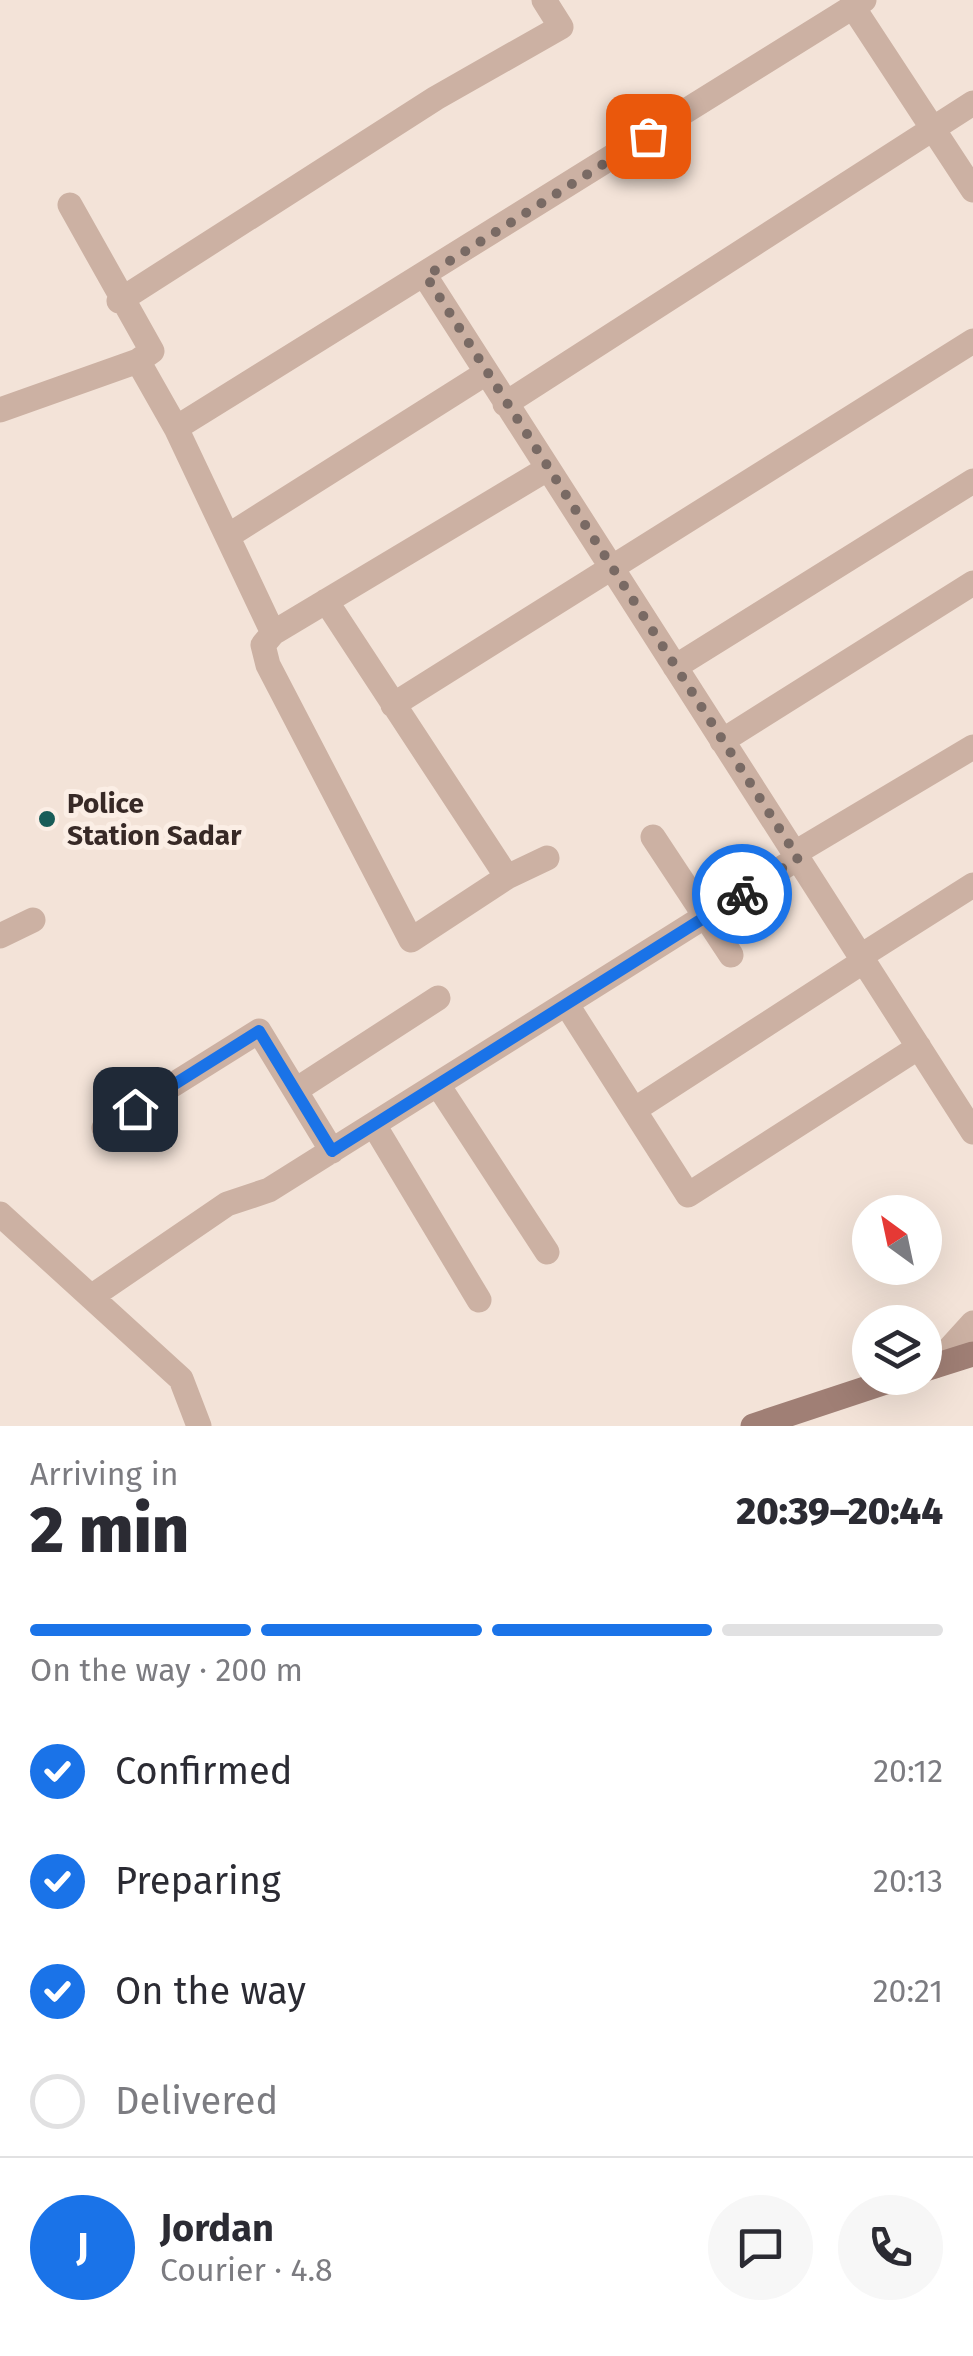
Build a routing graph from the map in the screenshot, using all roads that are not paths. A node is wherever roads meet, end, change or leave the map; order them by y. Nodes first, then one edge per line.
1 (544, 0) edge
2 (846, 6) edge
3 (973, 103) edge
4 (931, 130) junction
5 (973, 190) edge
6 (70, 205) dead end
7 (426, 276) junction
8 (120, 301) junction
9 (973, 341) edge
10 (138, 361) junction
11 (486, 374) junction
12 (505, 404) junction
13 (0, 410) edge
14 (176, 428) junction
15 (547, 469) junction
16 (973, 481) edge
17 (228, 536) junction
18 (610, 567) junction
19 (973, 582) edge
20 (326, 601) junction
21 (273, 633) junction
22 (675, 668) junction
23 (394, 705) junction
24 (722, 741) junction
25 (970, 756) edge
26 (653, 837) dead end
27 (796, 856) junction
28 (547, 858) dead end
29 (507, 877) junction
30 (973, 886) edge
31 (706, 917) junction
32 (33, 920) dead end
33 (0, 936) edge
34 (731, 956) dead end
35 (863, 959) junction
36 (438, 998) dead end
37 (567, 1005) junction
38 (919, 1047) junction
39 (438, 1085) junction
40 (296, 1090) junction
41 (634, 1110) junction
42 (374, 1125) junction
43 (104, 1128) dead end
44 (973, 1132) edge
45 (332, 1151) junction
46 (0, 1214) edge
47 (546, 1252) dead end
48 (91, 1297) junction
49 (479, 1300) dead end
50 (973, 1324) edge
51 (942, 1354) edge
52 (973, 1354) edge
53 (942, 1363) edge
54 (861, 1395) edge
55 (813, 1417) edge
56 (198, 1426) edge
57 (753, 1426) edge

1 - 8 street
2 - 4 street
2 - 7 street
3 - 4 street
4 - 5 street
4 - 12 street
6 - 8 street
7 - 11 street
7 - 14 street
8 - 10 street
9 - 18 street
10 - 13 street
10 - 14 street
11 - 12 street
11 - 17 street
12 - 15 street
14 - 17 street
15 - 18 street
15 - 20 street
16 - 22 street
17 - 21 street
18 - 22 street
18 - 23 street
19 - 24 street
20 - 21 street
20 - 23 street
21 - 29 street
22 - 24 street
23 - 29 street
24 - 27 street
25 - 27 street
26 - 31 street
27 - 31 street
27 - 35 street
28 - 29 street
30 - 35 street
31 - 34 street
31 - 37 street
32 - 33 street
35 - 38 street
35 - 41 street
36 - 40 street
37 - 39 street
37 - 41 street
38 - 41 street
38 - 44 street
39 - 42 street
39 - 47 street
40 - 43 street
40 - 45 street
42 - 45 street
42 - 49 street
45 - 48 street
46 - 48 street
48 - 56 street
50 - 51 street
52 - 53 main road
54 - 55 main road
55 - 57 main road

